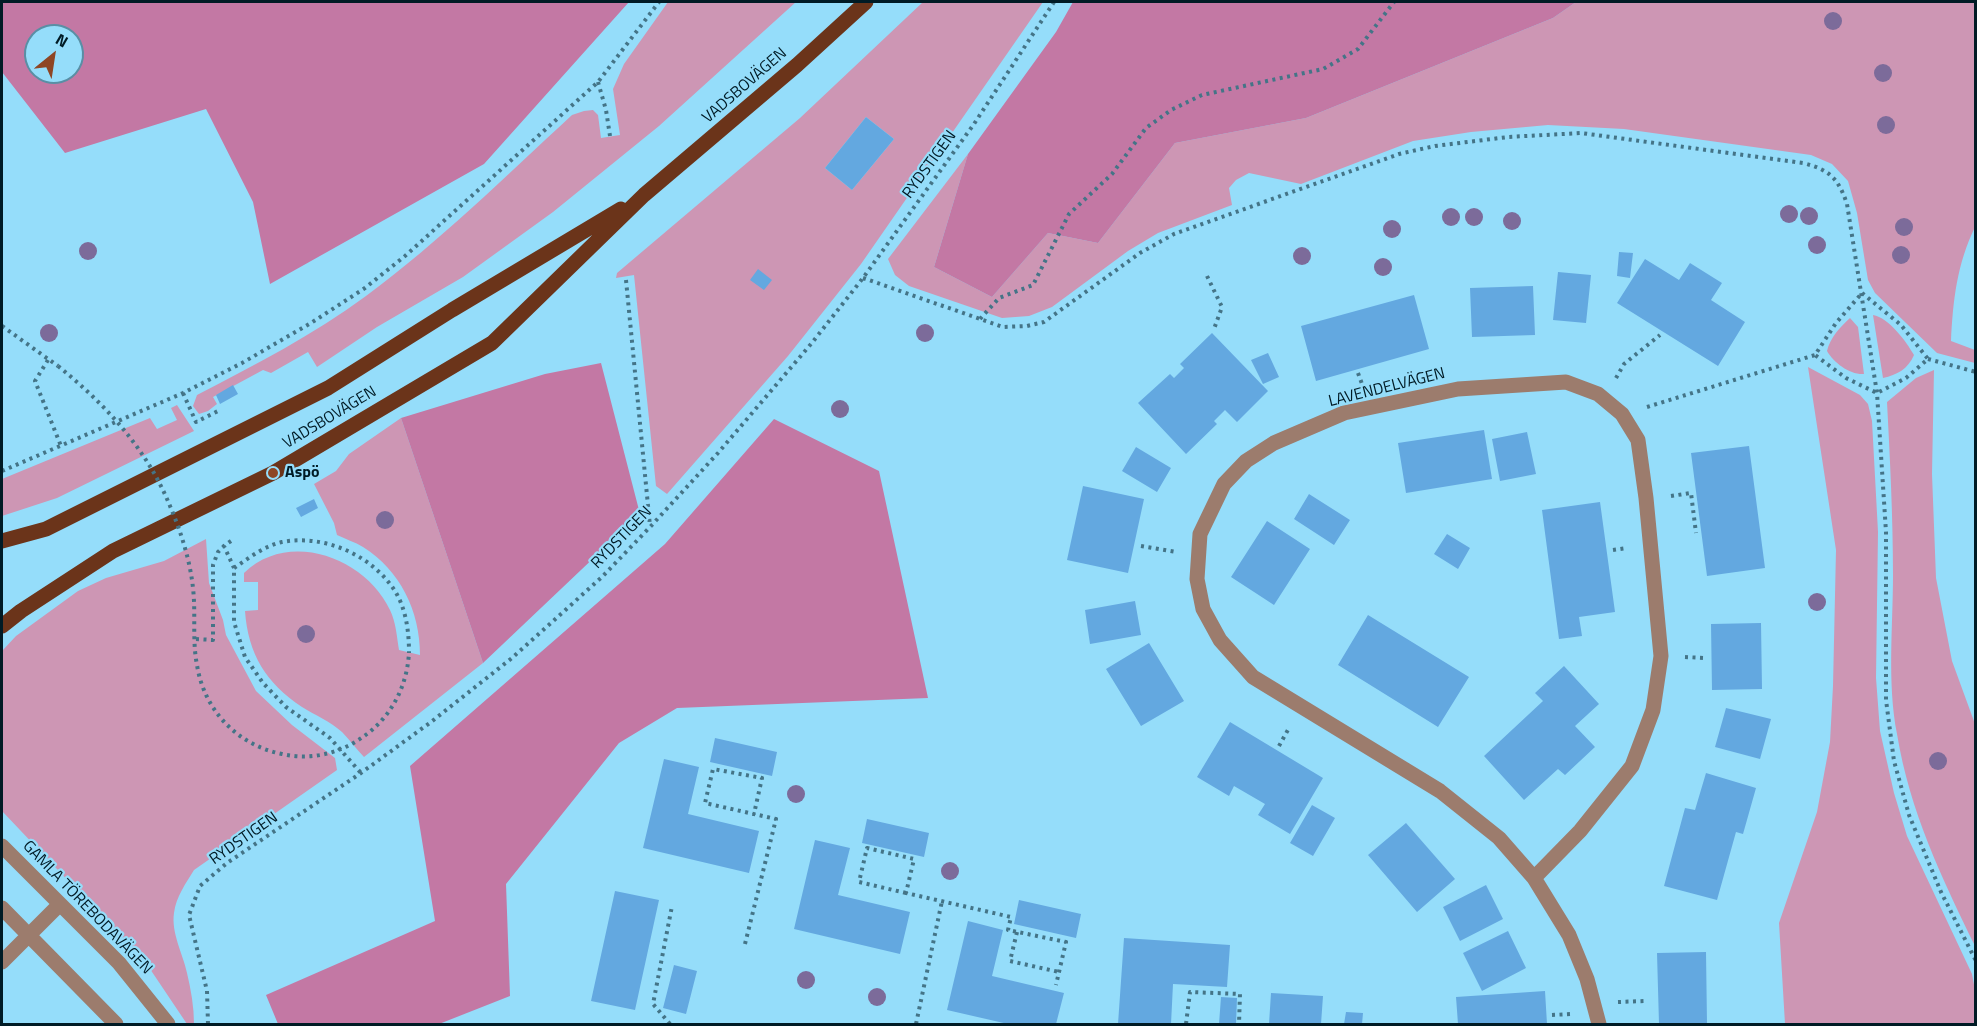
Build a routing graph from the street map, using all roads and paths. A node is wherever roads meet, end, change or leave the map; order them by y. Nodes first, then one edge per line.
1 (659, 2) edge
2 (866, 2) edge
3 (1054, 2) edge
4 (1394, 2) edge
5 (598, 82) junction
6 (610, 136) dead end
7 (644, 195) junction
8 (1207, 276) dead end
9 (626, 280) dead end
10 (980, 319) dead end
11 (2, 326) edge
12 (1214, 329) dead end
13 (1660, 335) dead end
14 (1815, 355) junction
15 (1928, 359) junction
16 (48, 360) junction
17 (1976, 372) edge
18 (183, 393) junction
19 (1604, 399) junction
20 (220, 410) dead end
21 (1622, 414) junction
22 (61, 447) junction
23 (2, 471) edge
24 (1646, 498) junction
25 (651, 526) junction
26 (1696, 532) dead end
27 (2, 541) edge
28 (231, 541) dead end
29 (224, 546) junction
30 (1141, 546) dead end
31 (1198, 556) junction
32 (234, 568) junction
33 (2, 626) edge
34 (196, 639) junction
35 (361, 773) junction
36 (754, 814) junction
37 (2, 846) edge
38 (1534, 878) junction
39 (906, 893) junction
40 (942, 901) junction
41 (59, 905) junction
42 (672, 906) dead end
43 (2, 908) edge
44 (1017, 932) junction
45 (28, 937) junction
46 (746, 944) dead end
47 (2, 962) edge
48 (1059, 972) junction
49 (1056, 985) dead end
50 (116, 1024) edge
51 (168, 1024) edge
52 (208, 1024) edge
53 (670, 1024) edge
54 (916, 1024) edge
55 (1186, 1024) edge
56 (1239, 1024) edge
57 (1599, 1024) edge

1 - 5 path
2 - 7 main road, VADSBOVÄGEN
3 - 25 path, RYDSTIGEN
4 - 10 path
5 - 6 path
5 - 18 path
7 - 27 main road, VADSBOVÄGEN
7 - 33 main road, VADSBOVÄGEN
8 - 12 path
9 - 25 path
11 - 16 path
13 - 19 path
14 - 15 path
14 - 15 path
14 - 21 path
15 - 17 path
16 - 22 path
16 - 34 path, bridge
18 - 20 path
18 - 22 path
19 - 21 street, LAVENDELVÄGEN
19 - 31 street, LAVENDELVÄGEN
21 - 24 street, LAVENDELVÄGEN
22 - 23 path
24 - 26 path
24 - 38 street, LAVENDELVÄGEN
25 - 35 path, RYDSTIGEN
28 - 29 path
29 - 32 path
29 - 34 path
30 - 31 path
31 - 38 street, LAVENDELVÄGEN
32 - 34 path, bridge
32 - 35 path
35 - 52 path, RYDSTIGEN
36 - 36 path
36 - 46 path
37 - 41 street, GAMLA TÖREBODAVÄGEN
38 - 57 street, LAVENDELVÄGEN
39 - 39 path
39 - 40 path
40 - 44 path
40 - 54 path
41 - 45 street
41 - 51 street, GAMLA TÖREBODAVÄGEN
42 - 53 path
43 - 45 street
44 - 48 path
44 - 48 path
45 - 47 street
45 - 50 street
48 - 49 path
55 - 56 path

